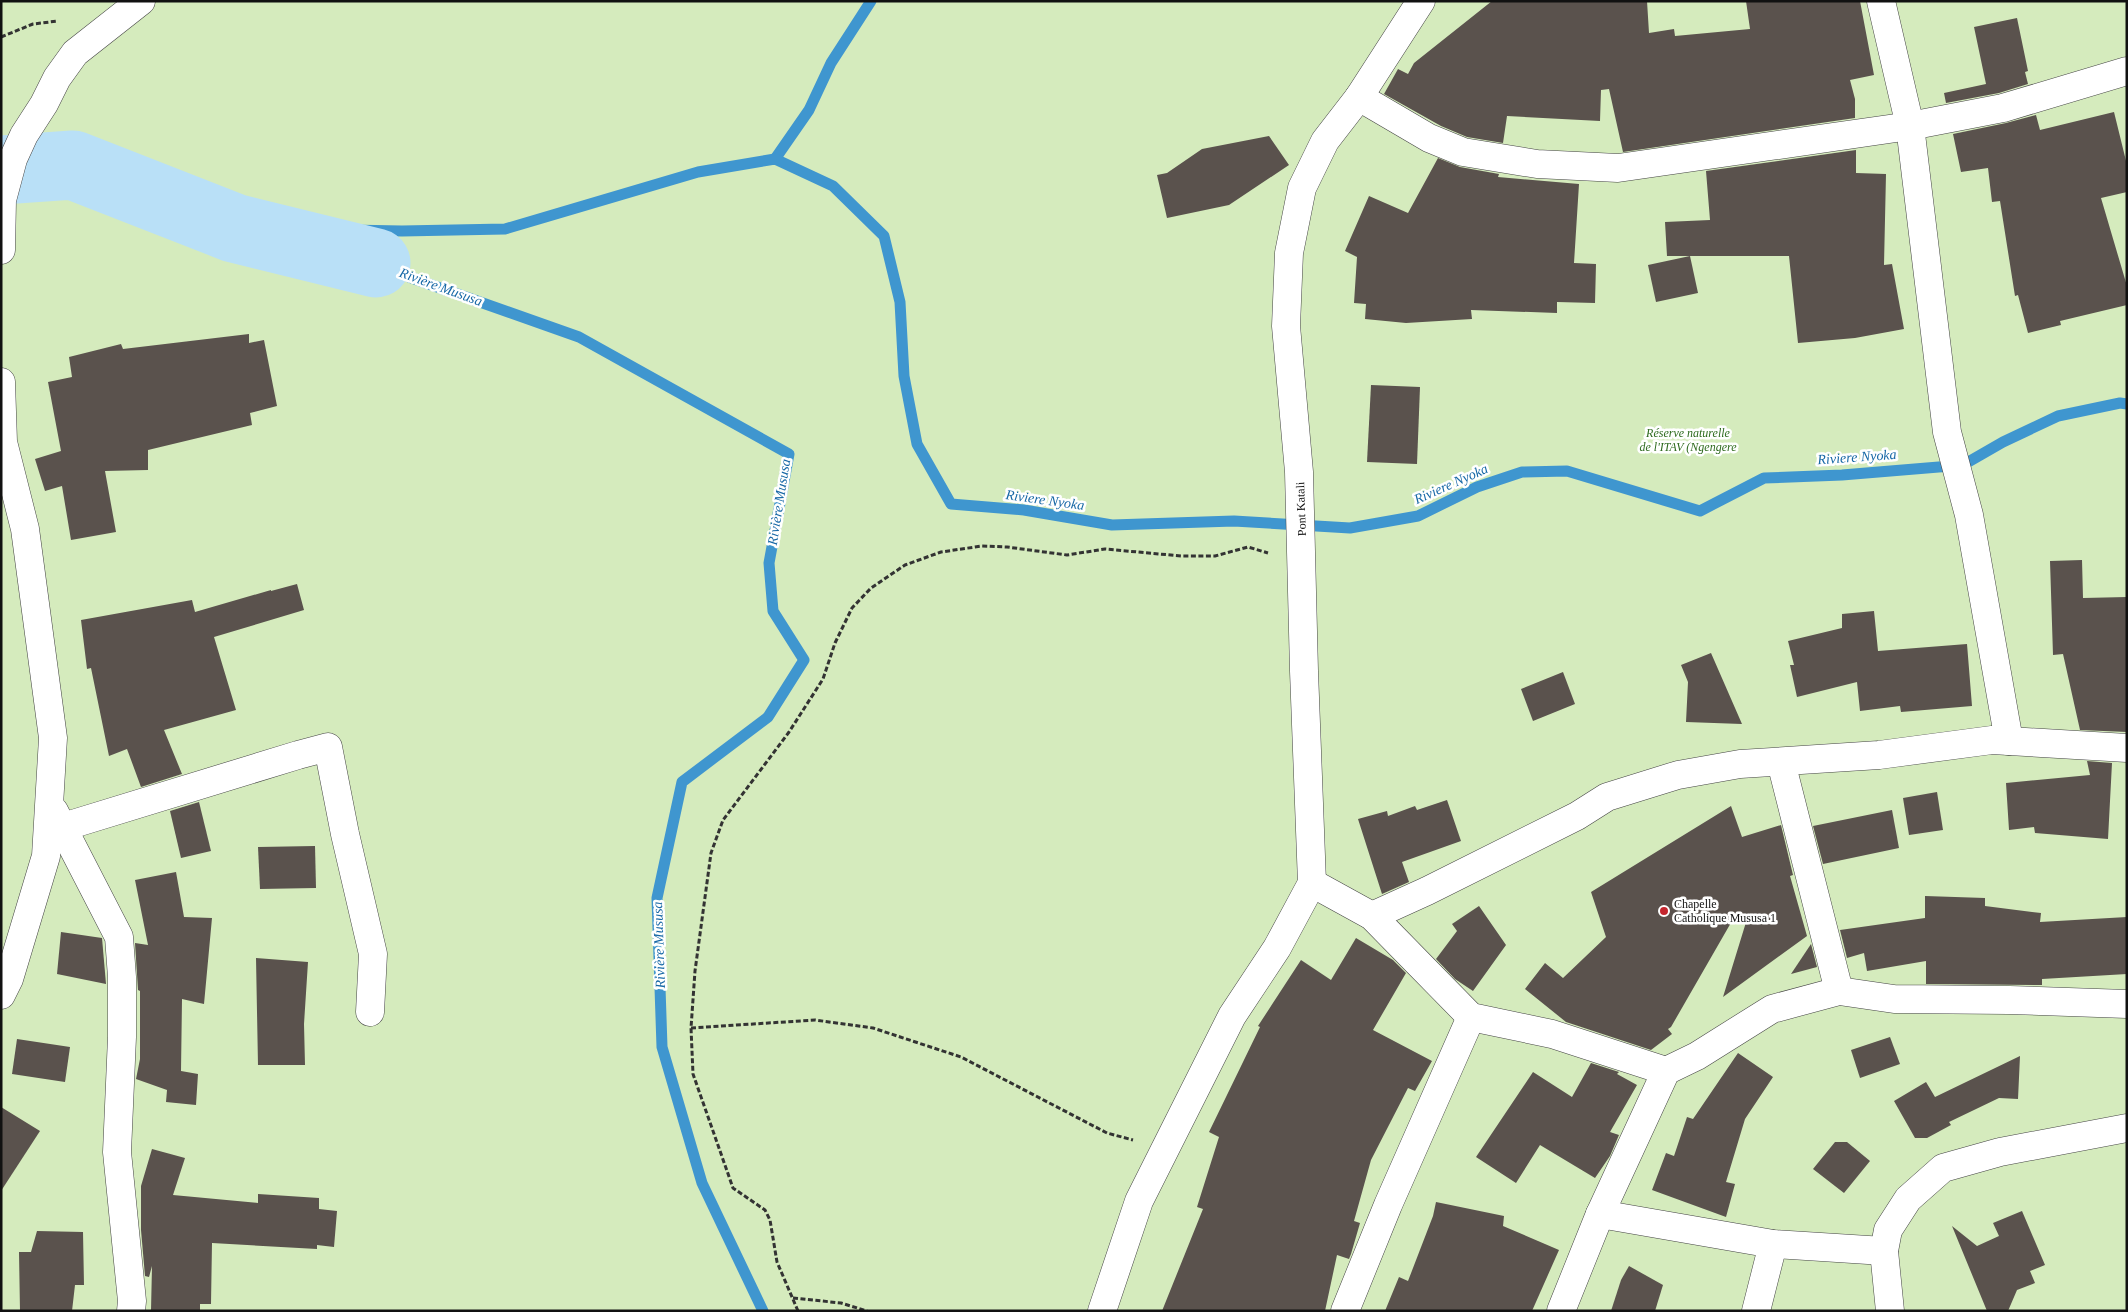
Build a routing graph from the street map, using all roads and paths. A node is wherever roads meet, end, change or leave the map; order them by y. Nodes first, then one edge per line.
1 (141, 1) edge
2 (1421, 1) edge
3 (1881, 1) edge
4 (2127, 71) edge
5 (1359, 97) junction
6 (1910, 126) junction
7 (2, 200) edge
8 (1, 250) edge
9 (1, 382) edge
10 (1302, 557) junction
11 (2009, 741) junction
12 (2127, 748) edge
13 (1781, 762) junction
14 (50, 803) junction
15 (63, 827) junction
16 (1312, 883) junction
17 (1372, 916) junction
18 (4, 983) edge
19 (1839, 991) junction
20 (2127, 1004) edge
21 (370, 1012) dead end
22 (1471, 1017) junction
23 (691, 1028) junction
24 (1666, 1071) junction
25 (2127, 1128) edge
26 (1165, 1149) junction
27 (1600, 1214) junction
28 (1773, 1244) junction
29 (1884, 1251) junction
30 (792, 1298) junction
31 (132, 1311) edge
32 (798, 1311) edge
33 (867, 1311) edge
34 (1102, 1311) edge
35 (1345, 1311) edge
36 (1561, 1311) edge
37 (1756, 1311) edge
38 (1890, 1311) edge

1 - 7 street
2 - 5 street, Pont Katali
3 - 6 street
4 - 6 street
5 - 6 street
5 - 10 street, Pont Katali
6 - 11 street
7 - 8 street
9 - 14 street
10 - 16 street, Pont Katali
10 - 23 path
11 - 12 street
11 - 13 street
13 - 17 street
13 - 19 street
14 - 15 street
14 - 18 street
15 - 21 street
15 - 31 street
16 - 17 street
16 - 26 street
17 - 22 street
19 - 20 street
19 - 24 street
22 - 24 street
22 - 35 street
23 - 26 path
23 - 30 path
24 - 27 street
25 - 29 street
26 - 34 street
27 - 28 street
27 - 36 street
28 - 29 street
28 - 37 street
29 - 38 street
30 - 32 path
30 - 33 path

